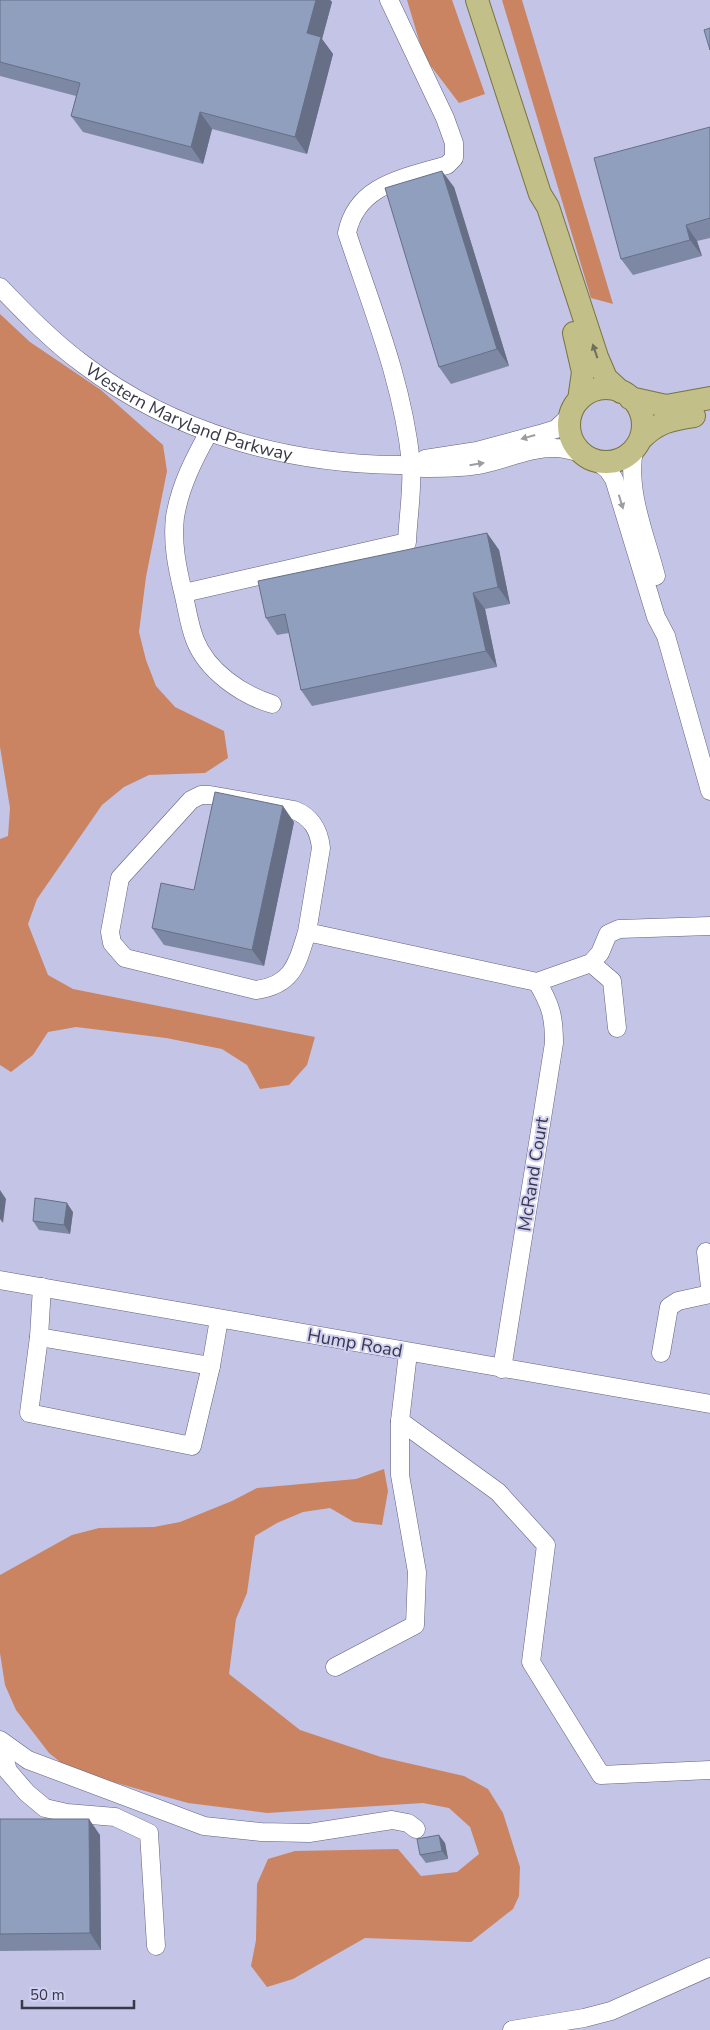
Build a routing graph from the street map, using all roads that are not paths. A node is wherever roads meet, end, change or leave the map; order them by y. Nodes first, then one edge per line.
1 (389, 0) edge
2 (476, 0) edge
3 (540, 194) junction
4 (0, 287) edge
5 (626, 395) junction
6 (710, 398) edge
7 (574, 408) junction
8 (710, 413) edge
9 (209, 432) junction
10 (637, 445) junction
11 (589, 457) junction
12 (411, 465) junction
13 (184, 593) junction
14 (666, 636) junction
15 (272, 704) dead end
16 (710, 791) edge
17 (710, 926) edge
18 (307, 932) junction
19 (591, 963) junction
20 (537, 982) junction
21 (617, 1028) dead end
22 (706, 1252) dead end
23 (0, 1280) edge
24 (42, 1287) junction
25 (710, 1287) edge
26 (710, 1294) edge
27 (219, 1319) junction
28 (39, 1338) junction
29 (408, 1353) junction
30 (662, 1353) dead end
31 (211, 1366) junction
32 (502, 1369) junction
33 (710, 1404) edge
34 (400, 1421) junction
35 (335, 1666) dead end
36 (0, 1741) edge
37 (710, 1770) edge
38 (416, 1829) dead end
39 (156, 1946) dead end
40 (710, 1967) edge
41 (512, 2030) edge

1 - 12 street
2 - 3 main road
5 -> 3 main road
3 - 7 main road
4 - 9 street, Western Maryland Parkway
5 - 6 main road
5 - 7 main road
5 - 10 main road
7 - 11 main road
7 -> 12 street, Western Maryland Parkway
8 - 10 main road
9 - 12 street, Western Maryland Parkway
9 - 13 street
10 - 11 main road
10 - 14 street
12 -> 11 street, Western Maryland Parkway
11 -> 14 street
12 - 13 street
13 - 15 street
14 - 16 street
17 - 19 street
18 - 18 street
18 - 20 street
19 - 20 street
19 - 21 street
20 - 32 street, McRand Court
22 - 25 street
23 - 24 street, Hump Road
24 - 27 street, Hump Road
24 - 28 street
26 - 30 street
27 - 29 street, Hump Road
27 - 31 street
28 - 31 street
28 - 31 street
29 - 32 street, Hump Road
29 - 34 street
32 - 33 street, Hump Road
34 - 35 street
34 - 37 street
36 - 38 street
36 - 39 street
40 - 41 street

